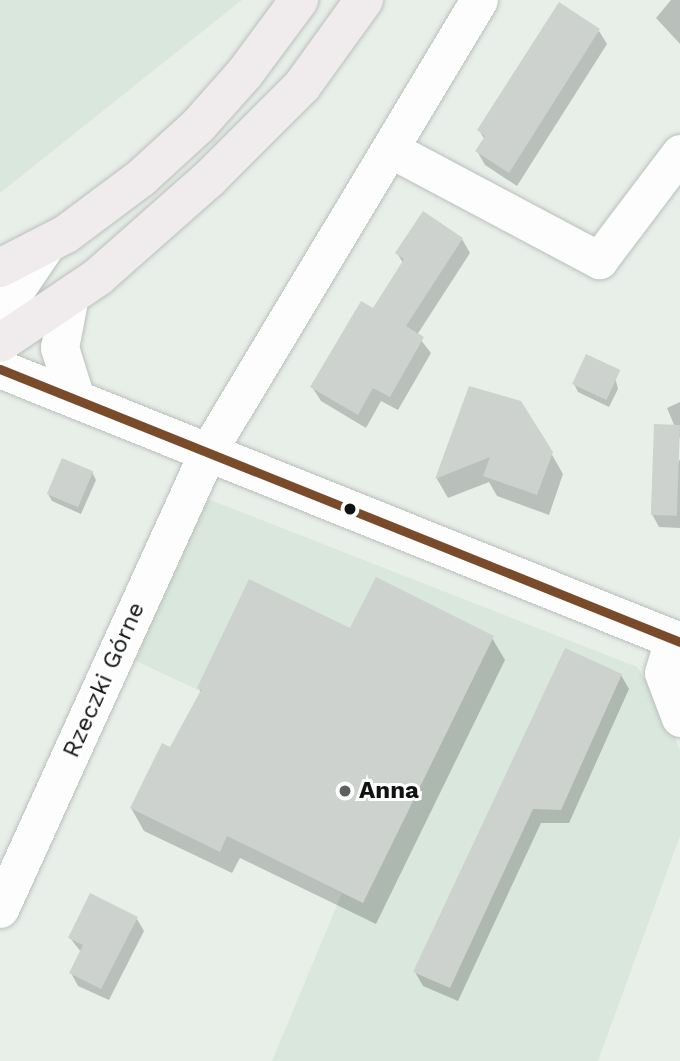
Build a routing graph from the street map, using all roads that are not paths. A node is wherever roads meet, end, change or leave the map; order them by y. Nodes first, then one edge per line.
1 (299, 0) edge
2 (364, 0) edge
3 (479, 0) edge
4 (390, 149) junction
5 (680, 153) edge
6 (47, 244) junction
7 (0, 268) edge
8 (70, 296) junction
9 (0, 314) edge
10 (0, 343) edge
11 (0, 369) edge
12 (76, 399) junction
13 (208, 451) junction
14 (676, 641) edge
15 (680, 718) edge
16 (0, 909) edge

1 - 6 main road
2 - 8 main road
3 - 4 street, Rzeczki Górne
4 - 5 street
4 - 13 street, Rzeczki Górne
6 - 7 main road
6 - 9 street
8 - 10 main road
8 - 12 street
11 - 12 street
12 - 13 street
13 - 14 street
13 - 16 street, Rzeczki Górne
14 - 15 street

